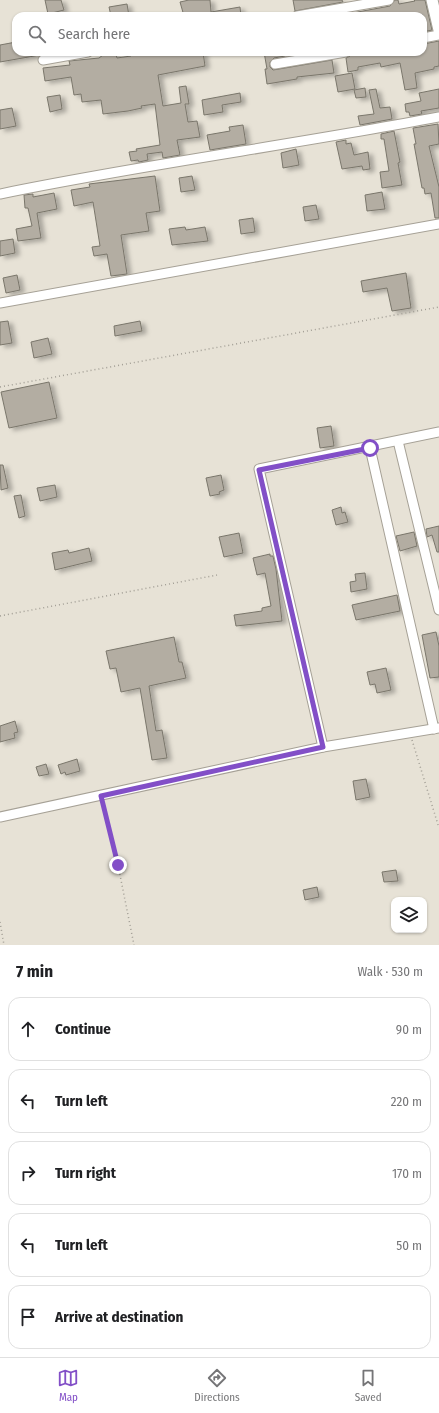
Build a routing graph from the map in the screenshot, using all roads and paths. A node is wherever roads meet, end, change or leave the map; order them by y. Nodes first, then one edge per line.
1 (389, 0) edge
2 (432, 0) edge
3 (320, 12) edge
4 (439, 30) edge
5 (439, 36) edge
6 (427, 38) edge
7 (65, 56) edge
8 (322, 56) edge
9 (42, 60) dead end
10 (275, 64) dead end
11 (439, 117) edge
12 (0, 194) edge
13 (439, 224) edge
14 (0, 303) edge
15 (439, 307) edge
16 (0, 387) edge
17 (439, 432) edge
18 (398, 441) junction
19 (370, 448) junction
20 (217, 575) dead end
21 (439, 610) edge
22 (0, 616) edge
23 (437, 728) edge
24 (409, 733) junction
25 (323, 747) junction
26 (101, 796) junction
27 (0, 817) edge
28 (439, 828) edge
29 (0, 922) edge
30 (4, 945) edge
31 (134, 945) edge

1 - 3 street
2 - 4 street
5 - 6 street
7 - 9 street
8 - 10 street
11 - 12 street
13 - 14 street
15 - 16 path
17 - 18 street
18 - 19 street
18 - 21 street
19 - 23 street
19 - 25 street
20 - 22 path
23 - 24 street
24 - 25 street
24 - 28 path
25 - 26 street
26 - 27 street
26 - 31 path
29 - 30 path

